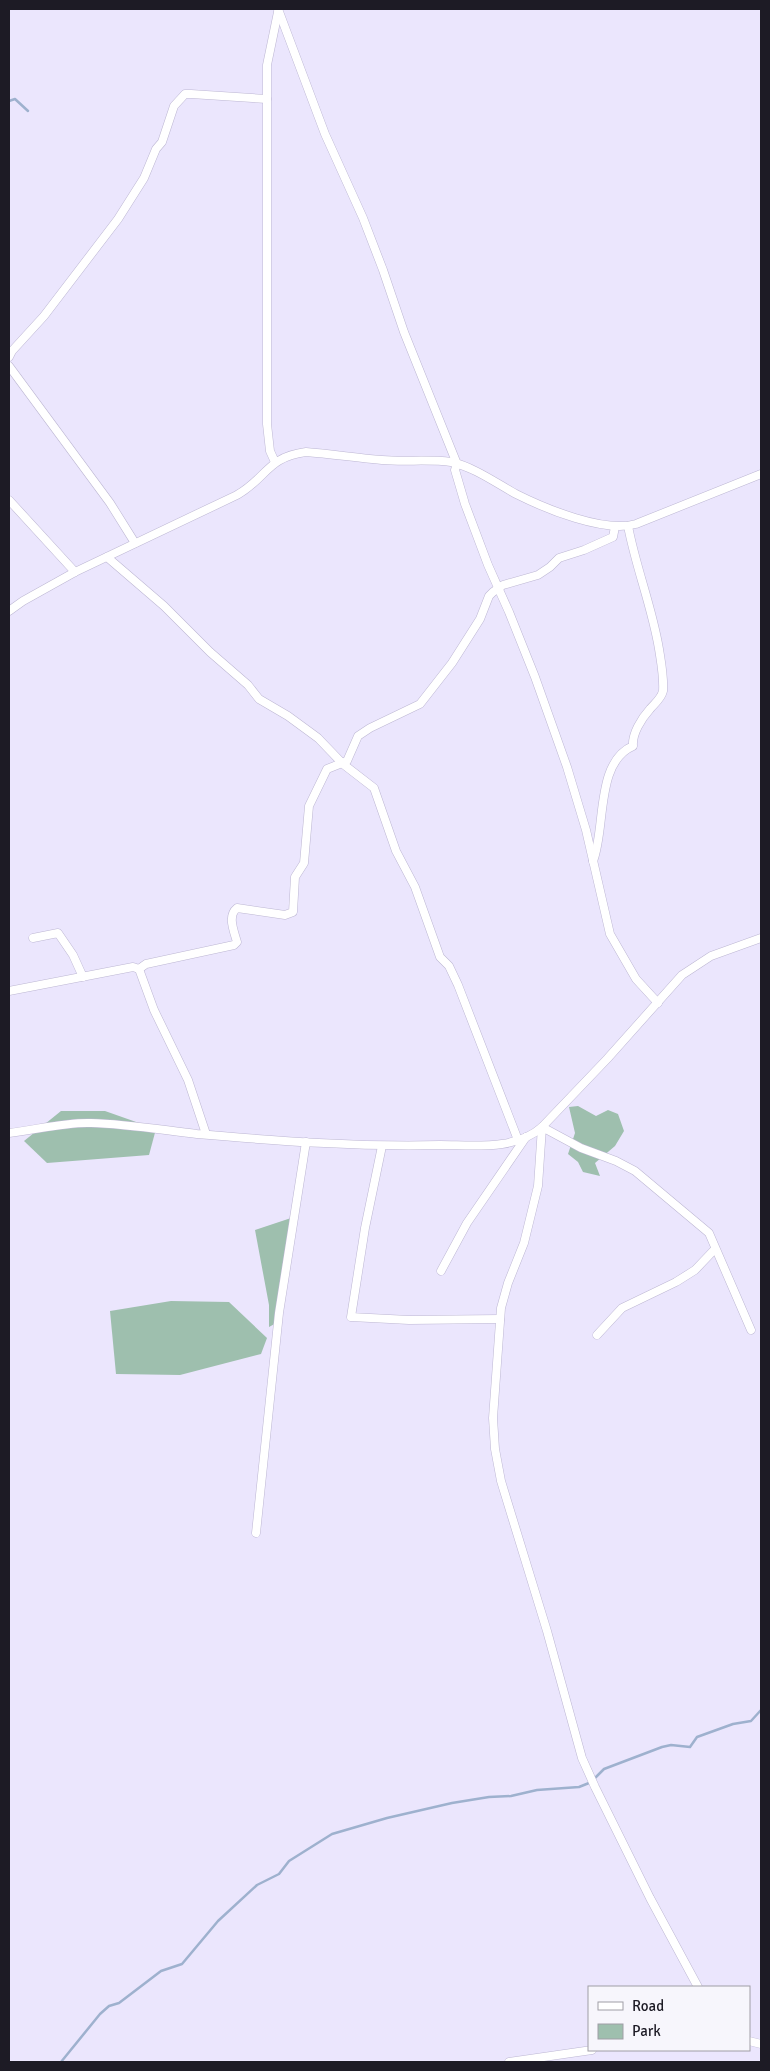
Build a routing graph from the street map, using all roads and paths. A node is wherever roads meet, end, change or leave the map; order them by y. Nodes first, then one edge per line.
1 (278, 10) edge
2 (267, 99) junction
3 (9, 357) edge
4 (9, 366) edge
5 (275, 462) junction
6 (457, 464) junction
7 (761, 474) edge
8 (9, 500) edge
9 (628, 526) junction
10 (615, 527) junction
11 (135, 543) junction
12 (107, 557) junction
13 (75, 572) junction
14 (498, 589) junction
15 (9, 611) edge
16 (344, 764) junction
17 (593, 862) junction
18 (33, 938) dead end
19 (761, 938) edge
20 (139, 970) junction
21 (83, 976) junction
22 (9, 991) edge
23 (658, 1003) junction
24 (542, 1127) junction
25 (9, 1134) edge
26 (206, 1134) junction
27 (528, 1135) junction
28 (518, 1140) junction
29 (306, 1142) junction
30 (382, 1146) junction
31 (715, 1249) junction
32 (441, 1270) dead end
33 (500, 1320) junction
34 (751, 1330) dead end
35 (597, 1335) dead end
36 (256, 1533) dead end
37 (697, 1986) edge
38 (588, 2051) edge
39 (509, 2062) edge

1 - 2 street
1 - 6 street
2 - 3 street
2 - 5 street
4 - 11 street
5 - 6 street
5 - 11 street
6 - 10 street
6 - 14 street
7 - 9 street
8 - 13 street
9 - 10 street
9 - 17 street
10 - 14 street
11 - 12 street
12 - 13 street
12 - 16 street
13 - 15 street
14 - 16 street
14 - 17 street
16 - 20 street
16 - 28 street
17 - 23 street
18 - 21 street
19 - 23 street
20 - 21 street
20 - 26 street
21 - 22 street
23 - 24 street
24 - 27 street
24 - 31 street
24 - 33 street
25 - 26 street
26 - 29 street
27 - 28 street
27 - 32 street
28 - 30 street
29 - 30 street
29 - 36 street
30 - 33 street
31 - 34 street
31 - 35 street
33 - 37 street
38 - 39 street

